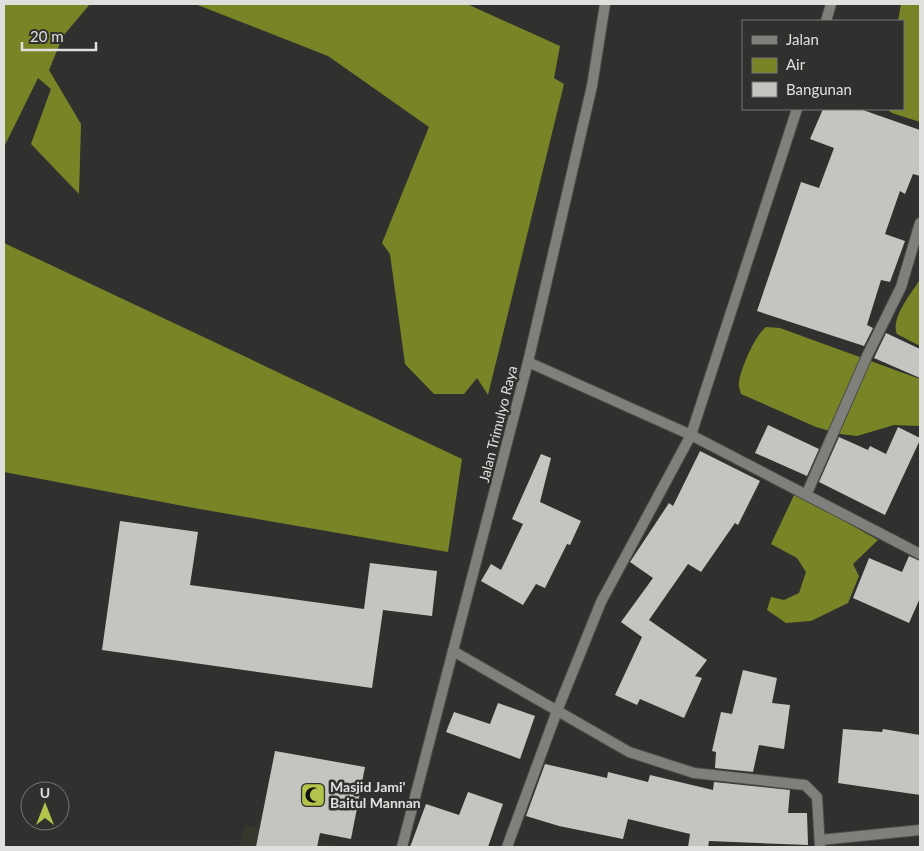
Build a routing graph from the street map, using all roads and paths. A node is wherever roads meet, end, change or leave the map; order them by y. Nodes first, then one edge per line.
1 (605, 4) edge
2 (831, 4) edge
3 (826, 20) edge
4 (797, 110) edge
5 (920, 223) edge
6 (528, 362) junction
7 (691, 435) junction
8 (807, 493) junction
9 (920, 554) edge
10 (453, 651) junction
11 (557, 711) junction
12 (920, 830) edge
13 (820, 844) edge
14 (402, 847) edge
15 (507, 847) edge

1 - 6 street, Jalan Trimulyo Raya
2 - 3 street
4 - 7 street
5 - 8 street
6 - 7 street
6 - 10 street, Jalan Trimulyo Raya
7 - 8 street
7 - 11 street
8 - 9 street
10 - 11 street
10 - 14 street, Jalan Trimulyo Raya
11 - 13 street
11 - 15 street
12 - 13 street

